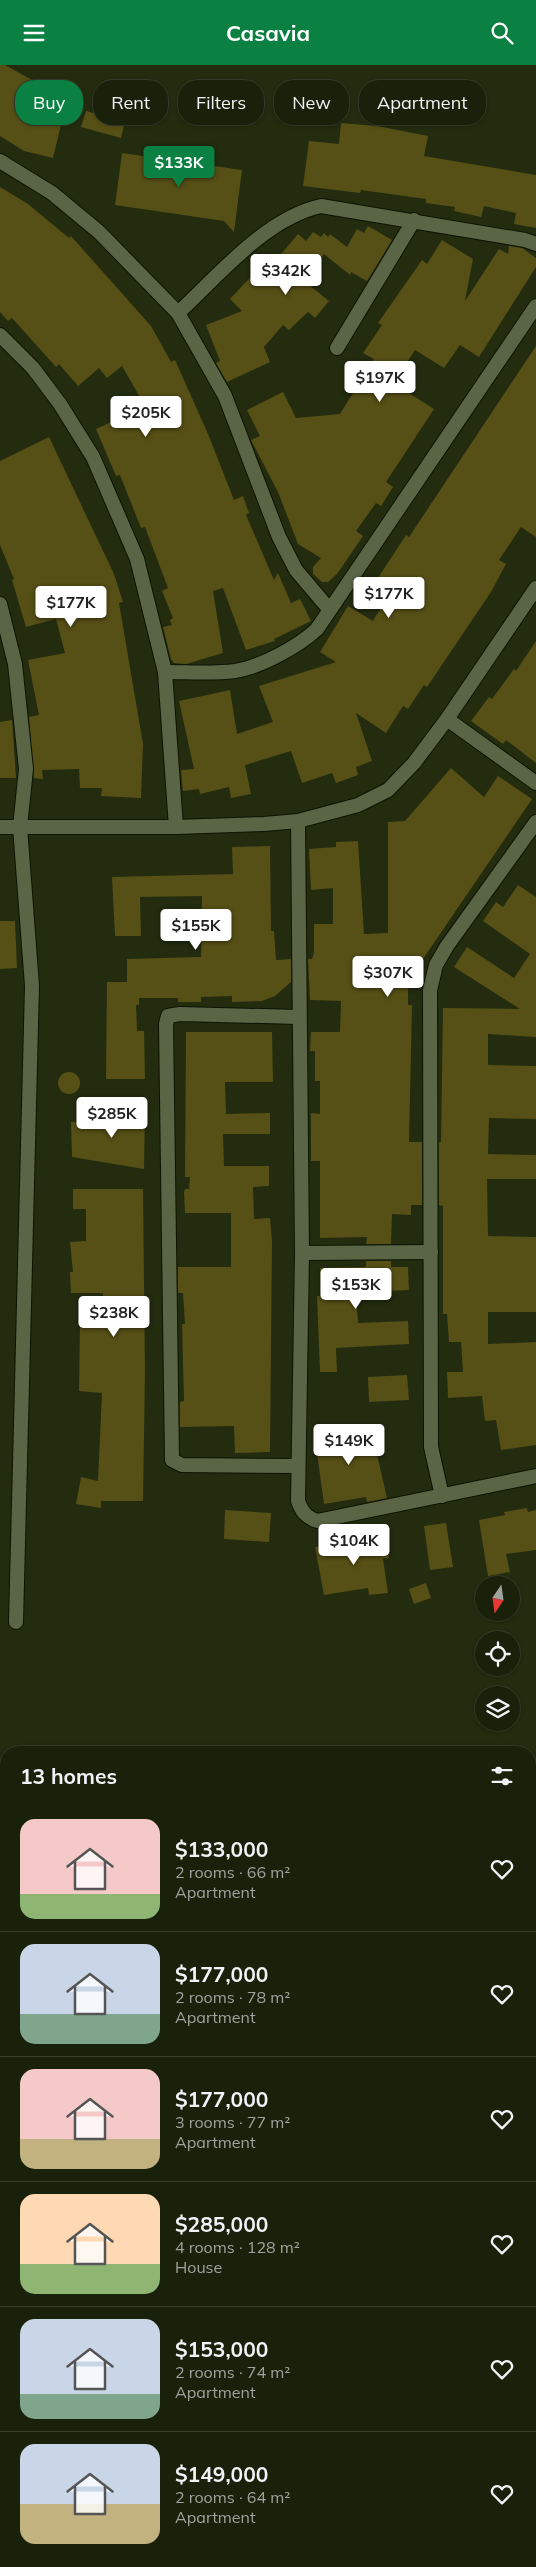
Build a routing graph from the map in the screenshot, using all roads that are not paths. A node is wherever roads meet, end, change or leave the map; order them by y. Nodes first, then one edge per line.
1 (0, 161) edge
2 (414, 220) junction
3 (536, 245) edge
4 (536, 306) edge
5 (178, 313) junction
6 (0, 335) edge
7 (337, 349) dead end
8 (536, 588) edge
9 (0, 604) edge
10 (329, 609) junction
11 (165, 673) junction
12 (447, 719) junction
13 (536, 783) edge
14 (298, 821) junction
15 (536, 822) edge
16 (0, 827) edge
17 (20, 827) junction
18 (176, 827) junction
19 (299, 1017) junction
20 (431, 1252) junction
21 (302, 1253) junction
22 (297, 1466) junction
23 (536, 1476) edge
24 (442, 1496) junction
25 (16, 1622) dead end

1 - 5 street
2 - 3 street
2 - 5 street
2 - 7 street
4 - 10 street
5 - 10 street
6 - 11 street
8 - 12 street
9 - 17 street
10 - 11 street
11 - 18 street
12 - 13 street
12 - 14 street
14 - 18 street
14 - 19 street
15 - 20 street
16 - 17 street
17 - 18 street
17 - 25 street
19 - 21 street
19 - 22 street
20 - 21 street
20 - 24 street
21 - 22 street
22 - 24 street
23 - 24 street

